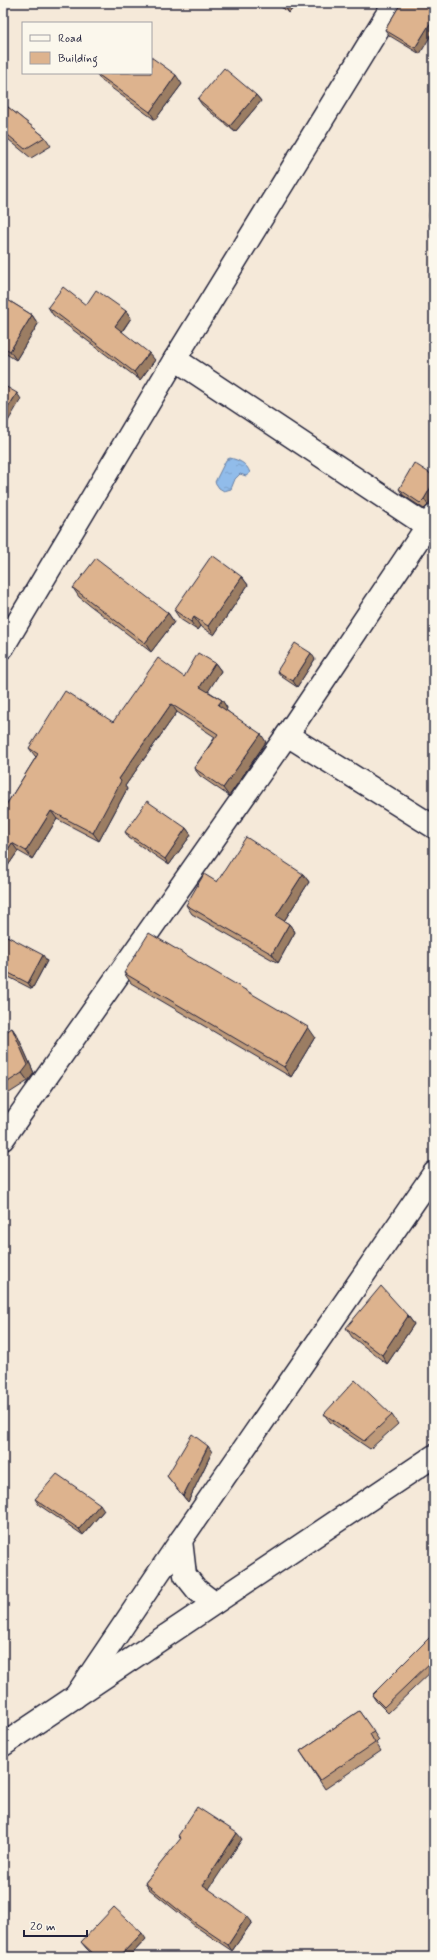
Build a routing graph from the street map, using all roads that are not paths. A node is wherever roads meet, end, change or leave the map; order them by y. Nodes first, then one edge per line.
1 (394, 3) edge
2 (174, 359) junction
3 (431, 521) edge
4 (3, 647) edge
5 (287, 735) junction
6 (434, 827) edge
7 (3, 1139) edge
8 (434, 1173) edge
9 (434, 1456) edge
10 (181, 1540) junction
11 (214, 1604) junction
12 (75, 1697) junction
13 (3, 1745) edge

1 - 2 street
2 - 3 street
2 - 4 street
3 - 5 street
5 - 6 street
5 - 7 street
8 - 10 street
9 - 11 street
10 - 11 street
10 - 12 street
11 - 12 street
12 - 13 street

